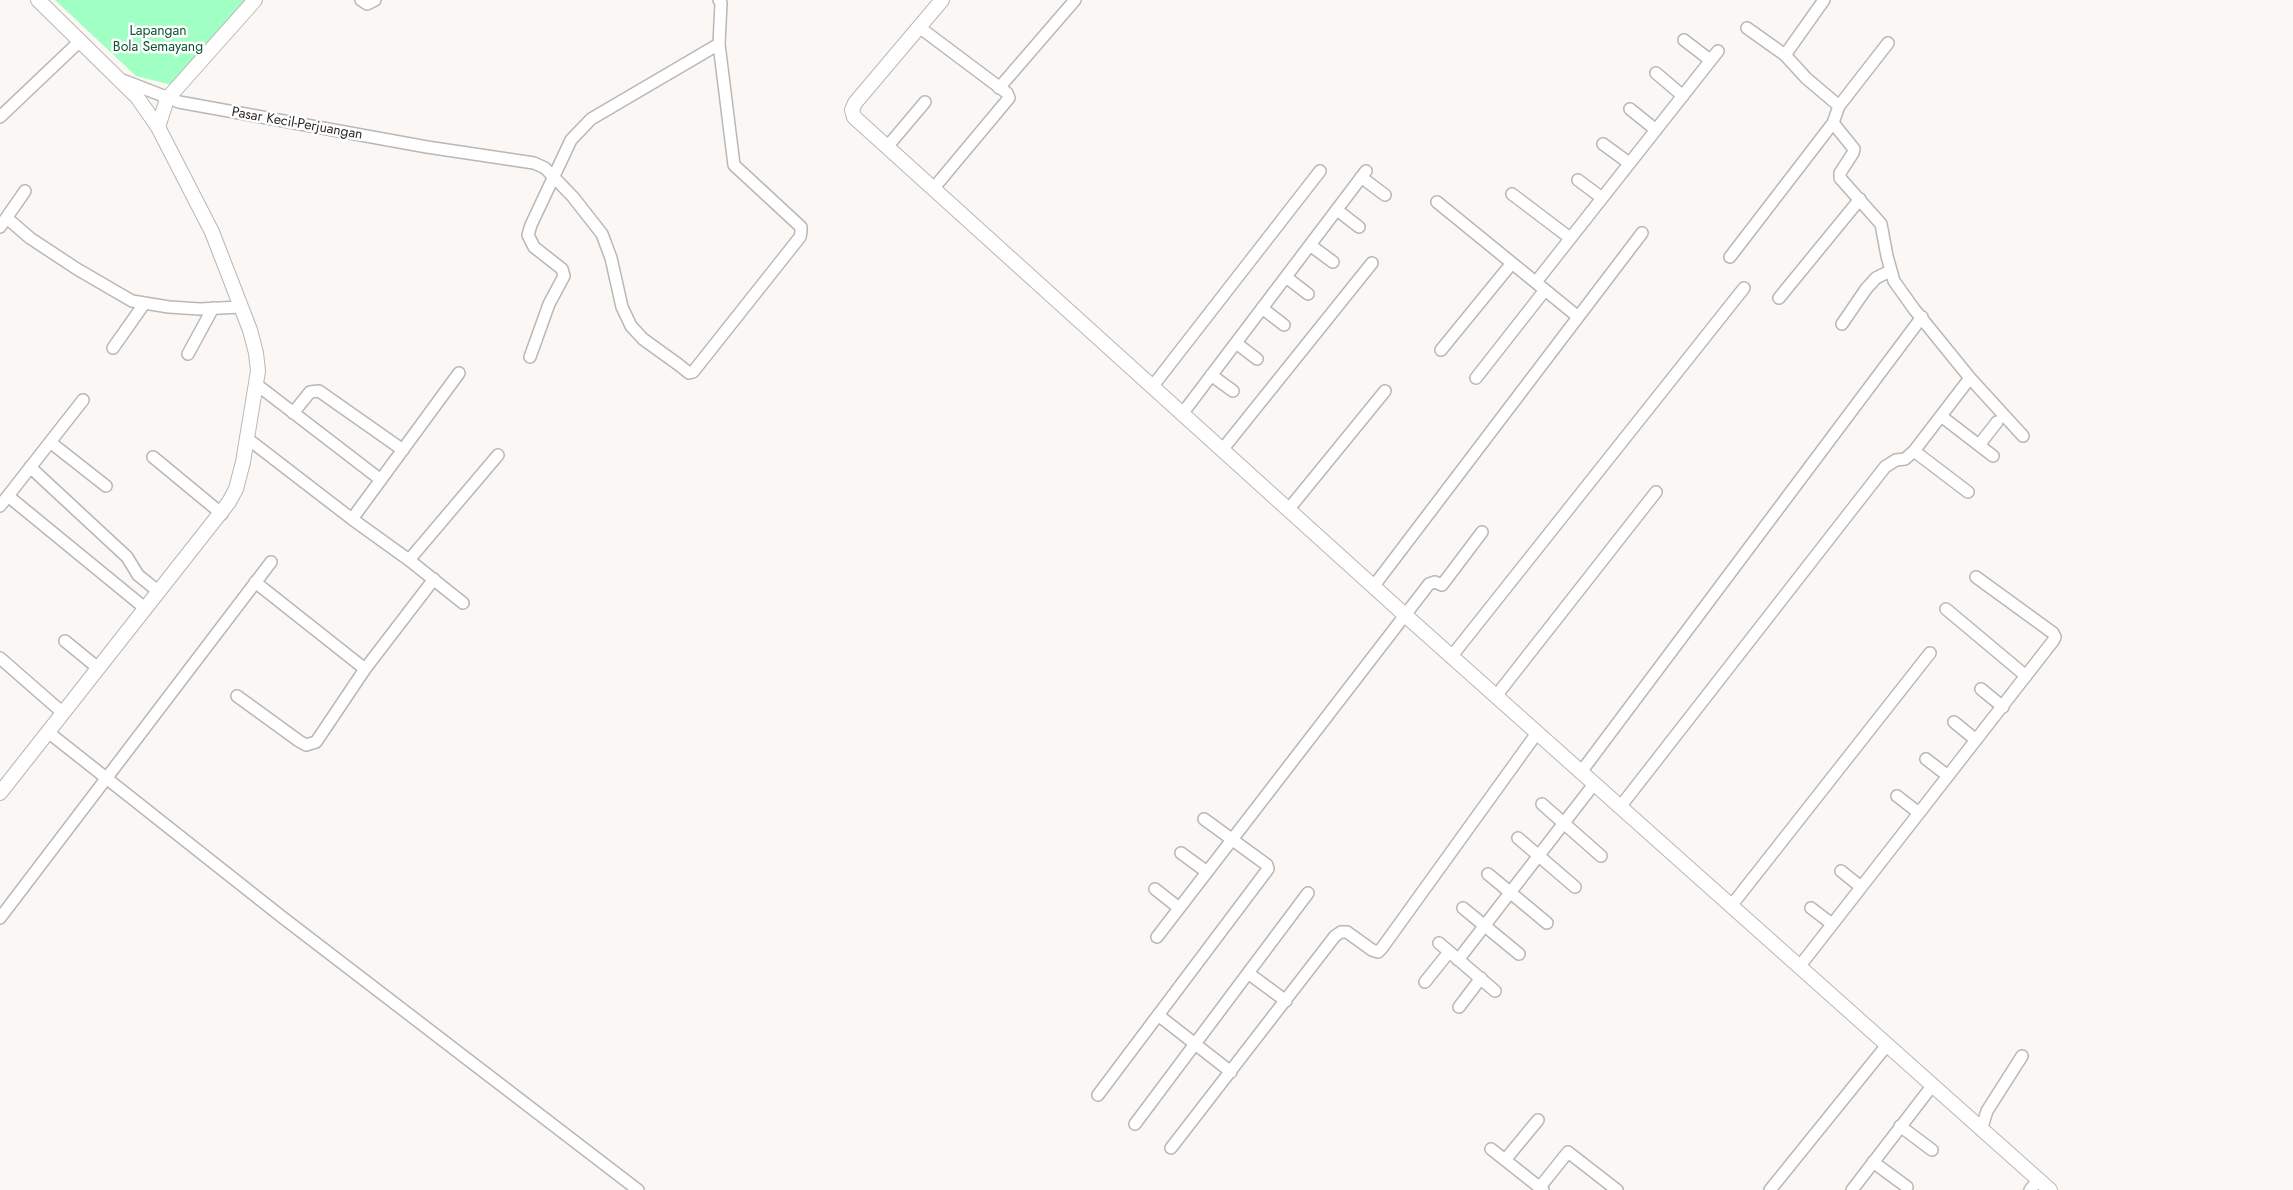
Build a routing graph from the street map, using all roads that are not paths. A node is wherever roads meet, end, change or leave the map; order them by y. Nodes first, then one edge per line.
1 (38, 0) edge
2 (256, 0) edge
3 (361, 0) edge
4 (375, 0) edge
5 (719, 0) edge
6 (942, 0) edge
7 (1075, 0) edge
8 (1824, 0) edge
9 (919, 27) junction
10 (1747, 28) dead end
11 (1684, 40) dead end
12 (80, 41) junction
13 (719, 44) junction
14 (1888, 44) dead end
15 (1718, 51) dead end
16 (1785, 54) junction
17 (1710, 60) junction
18 (1656, 74) dead end
19 (119, 78) junction
20 (999, 88) junction
21 (1683, 96) junction
22 (167, 99) junction
23 (925, 102) dead end
24 (1840, 106) junction
25 (1630, 109) dead end
26 (0, 117) edge
27 (1833, 123) junction
28 (158, 127) junction
29 (1656, 130) junction
30 (1603, 144) dead end
31 (887, 147) junction
32 (1630, 163) junction
33 (1320, 171) dead end
34 (554, 175) junction
35 (1578, 180) dead end
36 (933, 189) junction
37 (24, 191) dead end
38 (1512, 194) dead end
39 (1385, 195) dead end
40 (1602, 198) junction
41 (1860, 199) junction
42 (1437, 202) dead end
43 (1336, 210) junction
44 (4, 223) edge
45 (1359, 228) dead end
46 (1642, 233) dead end
47 (1570, 238) junction
48 (1310, 244) junction
49 (1730, 258) dead end
50 (1333, 262) dead end
51 (1372, 263) dead end
52 (1512, 263) junction
53 (1890, 271) junction
54 (1286, 277) junction
55 (1536, 282) junction
56 (1744, 288) dead end
57 (1546, 290) junction
58 (1308, 294) dead end
59 (1779, 298) dead end
60 (144, 304) junction
61 (241, 306) junction
62 (213, 308) junction
63 (1262, 308) junction
64 (1577, 316) junction
65 (1922, 317) junction
66 (1842, 324) dead end
67 (1284, 325) dead end
68 (1236, 343) junction
69 (113, 348) dead end
70 (1441, 350) dead end
71 (188, 354) dead end
72 (530, 357) dead end
73 (1258, 359) dead end
74 (459, 373) dead end
75 (1211, 375) junction
76 (1476, 378) dead end
77 (1970, 378) junction
78 (256, 384) junction
79 (1152, 387) junction
80 (1385, 391) dead end
81 (1233, 392) dead end
82 (84, 400) dead end
83 (293, 413) junction
84 (1182, 414) junction
85 (1941, 416) junction
86 (1997, 422) dead end
87 (2023, 436) dead end
88 (248, 439) junction
89 (50, 442) junction
90 (1979, 445) junction
91 (403, 450) junction
92 (1222, 450) junction
93 (1914, 451) junction
94 (498, 455) dead end
95 (1993, 456) dead end
96 (153, 457) dead end
97 (30, 467) junction
98 (381, 480) junction
99 (106, 486) dead end
100 (1656, 492) dead end
101 (1968, 492) dead end
102 (8, 496) junction
103 (0, 506) edge
104 (1288, 510) junction
105 (222, 514) junction
106 (352, 520) junction
107 (1482, 532) dead end
108 (409, 560) junction
109 (270, 562) dead end
110 (1976, 577) dead end
111 (434, 579) junction
112 (255, 582) junction
113 (1373, 587) junction
114 (159, 592) junction
115 (463, 603) dead end
116 (146, 609) junction
117 (1946, 609) dead end
118 (1405, 615) junction
119 (65, 641) dead end
120 (1930, 653) dead end
121 (1451, 657) junction
122 (0, 658) edge
123 (98, 668) junction
124 (366, 669) junction
125 (2026, 676) junction
126 (1981, 689) dead end
127 (237, 696) dead end
128 (1496, 696) junction
129 (2003, 706) junction
130 (63, 713) junction
131 (1954, 722) dead end
132 (48, 732) junction
133 (1537, 733) junction
134 (1976, 740) junction
135 (1926, 759) dead end
136 (1581, 772) junction
137 (1948, 776) junction
138 (105, 778) junction
139 (1594, 784) junction
140 (0, 793) edge
141 (1897, 796) dead end
142 (1542, 804) dead end
143 (1620, 807) junction
144 (1919, 813) junction
145 (1204, 819) dead end
146 (1564, 823) junction
147 (1518, 838) dead end
148 (1232, 840) junction
149 (1181, 853) dead end
150 (1539, 856) junction
151 (1601, 856) dead end
152 (1841, 871) dead end
153 (1207, 872) junction
154 (1488, 874) dead end
155 (1575, 887) dead end
156 (1861, 887) junction
157 (1155, 889) dead end
158 (1510, 892) junction
159 (1308, 893) dead end
160 (1731, 906) junction
161 (1179, 908) junction
162 (1463, 908) dead end
163 (1811, 908) dead end
164 (0, 918) edge
165 (1548, 923) dead end
166 (1832, 924) junction
167 (1485, 926) junction
168 (1157, 937) dead end
169 (1439, 943) dead end
170 (1449, 952) junction
171 (1519, 954) dead end
172 (1458, 960) junction
173 (1799, 966) junction
174 (1248, 973) junction
175 (1481, 978) junction
176 (1425, 982) dead end
177 (1495, 991) dead end
178 (1286, 1001) junction
179 (1459, 1006) dead end
180 (1158, 1016) junction
181 (1195, 1044) junction
182 (1886, 1044) junction
183 (2022, 1056) dead end
184 (1231, 1072) junction
185 (1932, 1086) junction
186 (1098, 1095) dead end
187 (1538, 1120) dead end
188 (1135, 1124) dead end
189 (1900, 1126) junction
190 (1981, 1130) junction
191 (1172, 1148) dead end
192 (1491, 1149) dead end
193 (1932, 1150) dead end
194 (1505, 1160) junction
195 (1874, 1162) junction
196 (2034, 1185) edge
197 (1906, 1187) dead end
198 (1541, 1189) edge
199 (638, 1190) edge
200 (1617, 1190) edge
201 (1770, 1190) edge
202 (1852, 1190) edge
203 (2050, 1190) edge

1 - 12 street, Pasar Kecil-Perjuangan
2 - 22 street
3 - 4 street
5 - 13 street
6 - 9 street
7 - 20 street
8 - 16 street
9 - 20 street
9 - 31 street
10 - 16 street
11 - 17 street
12 - 19 street, Pasar Kecil-Perjuangan
12 - 26 street
13 - 34 street
13 - 34 street, Pasar Kecil-Perjuangan
14 - 24 street
15 - 17 street
16 - 24 street
17 - 21 street
18 - 21 street
19 - 22 street, Pasar Kecil-Perjuangan
19 - 28 street
20 - 36 street
21 - 29 street
22 - 28 street
22 - 34 street, Pasar Kecil-Perjuangan
23 - 31 street
24 - 27 street
25 - 29 street
27 - 41 street
27 - 49 street
28 - 61 street
29 - 32 street
30 - 32 street
31 - 36 street
32 - 40 street
33 - 79 street
34 - 72 street
35 - 40 street
36 - 79 street
37 - 44 street
38 - 47 street
39 - 43 street
40 - 47 street
41 - 53 street
41 - 59 street
42 - 52 street
43 - 45 street
43 - 48 street
44 - 60 street
46 - 64 street
47 - 55 street
48 - 50 street
48 - 54 street
51 - 92 street
52 - 55 street
52 - 70 street
53 - 65 street
53 - 66 street
54 - 58 street
54 - 63 street
55 - 57 street
56 - 121 street
57 - 64 street
57 - 76 street
60 - 62 street
60 - 69 street
61 - 62 street
61 - 78 street
62 - 71 street
63 - 67 street
63 - 68 street
64 - 113 street
65 - 77 street
65 - 136 street
68 - 73 street
68 - 75 street
74 - 91 street
75 - 81 street
75 - 84 street
77 - 85 street
77 - 87 street
78 - 83 street
78 - 88 street
79 - 84 street
80 - 104 street
82 - 89 street
83 - 91 street
83 - 98 street
84 - 92 street
85 - 90 street
85 - 93 street
86 - 90 street
88 - 105 street
88 - 106 street
89 - 97 street
89 - 99 street
90 - 95 street
91 - 98 street
92 - 104 street
93 - 101 street
93 - 143 street
94 - 108 street
96 - 105 street
97 - 102 street
97 - 114 street
98 - 106 street
100 - 128 street
102 - 103 street
102 - 116 street
104 - 113 street
105 - 114 street
106 - 108 street
107 - 118 street
108 - 111 street
109 - 112 street
110 - 125 street
111 - 115 street
111 - 124 street
112 - 124 street
112 - 138 street
113 - 118 street
114 - 116 street
116 - 123 street
117 - 125 street
118 - 121 street
118 - 148 street
119 - 123 street
120 - 160 street
121 - 128 street
122 - 130 street
123 - 130 street
124 - 127 street
125 - 129 street
126 - 129 street
128 - 133 street
129 - 134 street
130 - 132 street
131 - 134 street
132 - 138 street
132 - 140 street
133 - 136 street
133 - 178 street
134 - 137 street
135 - 137 street
136 - 139 street
137 - 144 street
138 - 164 street
138 - 199 street
139 - 143 street
139 - 146 street
141 - 144 street
142 - 146 street
143 - 160 street
144 - 156 street
145 - 148 street
146 - 150 street
146 - 151 street
147 - 150 street
148 - 153 street
148 - 180 street
149 - 153 street
150 - 155 street
150 - 158 street
152 - 156 street
153 - 161 street
154 - 158 street
156 - 166 street
157 - 161 street
158 - 165 street
158 - 167 street
159 - 174 street
160 - 173 street
161 - 168 street
162 - 167 street
163 - 166 street
166 - 173 street
167 - 171 street
167 - 172 street
169 - 170 street
170 - 172 street
170 - 176 street
172 - 175 street
173 - 182 street
174 - 178 street
174 - 181 street
175 - 177 street
175 - 179 street
178 - 184 street
180 - 181 street
180 - 186 street
181 - 184 street
181 - 188 street
182 - 185 street
182 - 201 street
183 - 190 street
184 - 191 street
185 - 189 street
185 - 190 street
187 - 194 street
189 - 193 street
189 - 195 street
190 - 196 street
192 - 194 street
194 - 198 street
195 - 197 street
195 - 202 street
196 - 203 street
198 - 200 street

